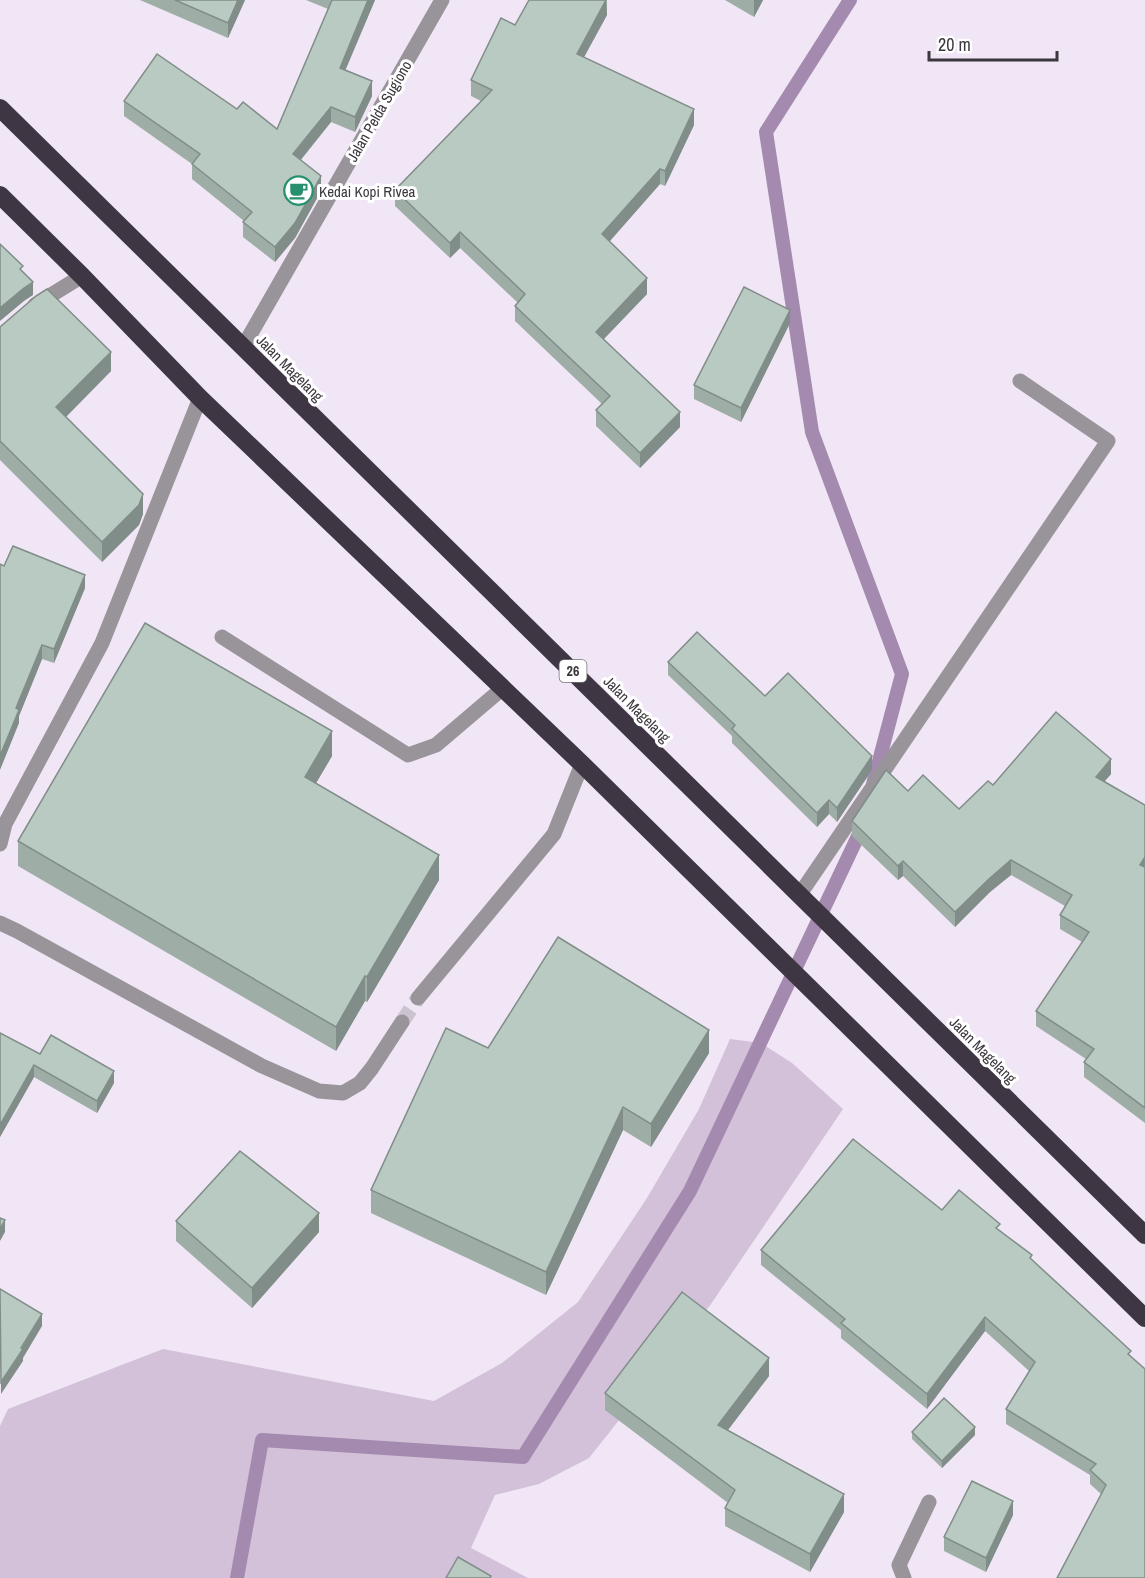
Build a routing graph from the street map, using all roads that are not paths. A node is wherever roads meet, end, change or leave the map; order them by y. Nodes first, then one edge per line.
1 (442, 0) edge
2 (0, 108) edge
3 (0, 195) edge
4 (82, 276) junction
5 (23, 314) edge
6 (243, 347) junction
7 (1020, 381) dead end
8 (200, 398) junction
9 (222, 636) dead end
10 (503, 688) junction
11 (582, 764) junction
12 (2, 823) edge
13 (0, 844) edge
14 (800, 894) junction
15 (0, 923) edge
16 (418, 998) tunnel mouth
17 (402, 1022) tunnel mouth
18 (1145, 1235) edge
19 (1145, 1318) edge
20 (928, 1502) dead end
21 (904, 1578) edge

1 - 6 street, Jalan Pelda Sugiono
2 - 6 highway, Jalan Magelang / 26
3 - 4 highway
4 - 5 street
4 - 8 highway
6 - 14 highway, Jalan Magelang / 26
7 - 14 street
8 - 10 highway
8 - 12 street
9 - 10 street
10 - 11 highway
11 - 16 street
11 - 19 highway
12 - 13 street
14 - 18 highway, Jalan Magelang / 26
15 - 17 street
20 - 21 street

